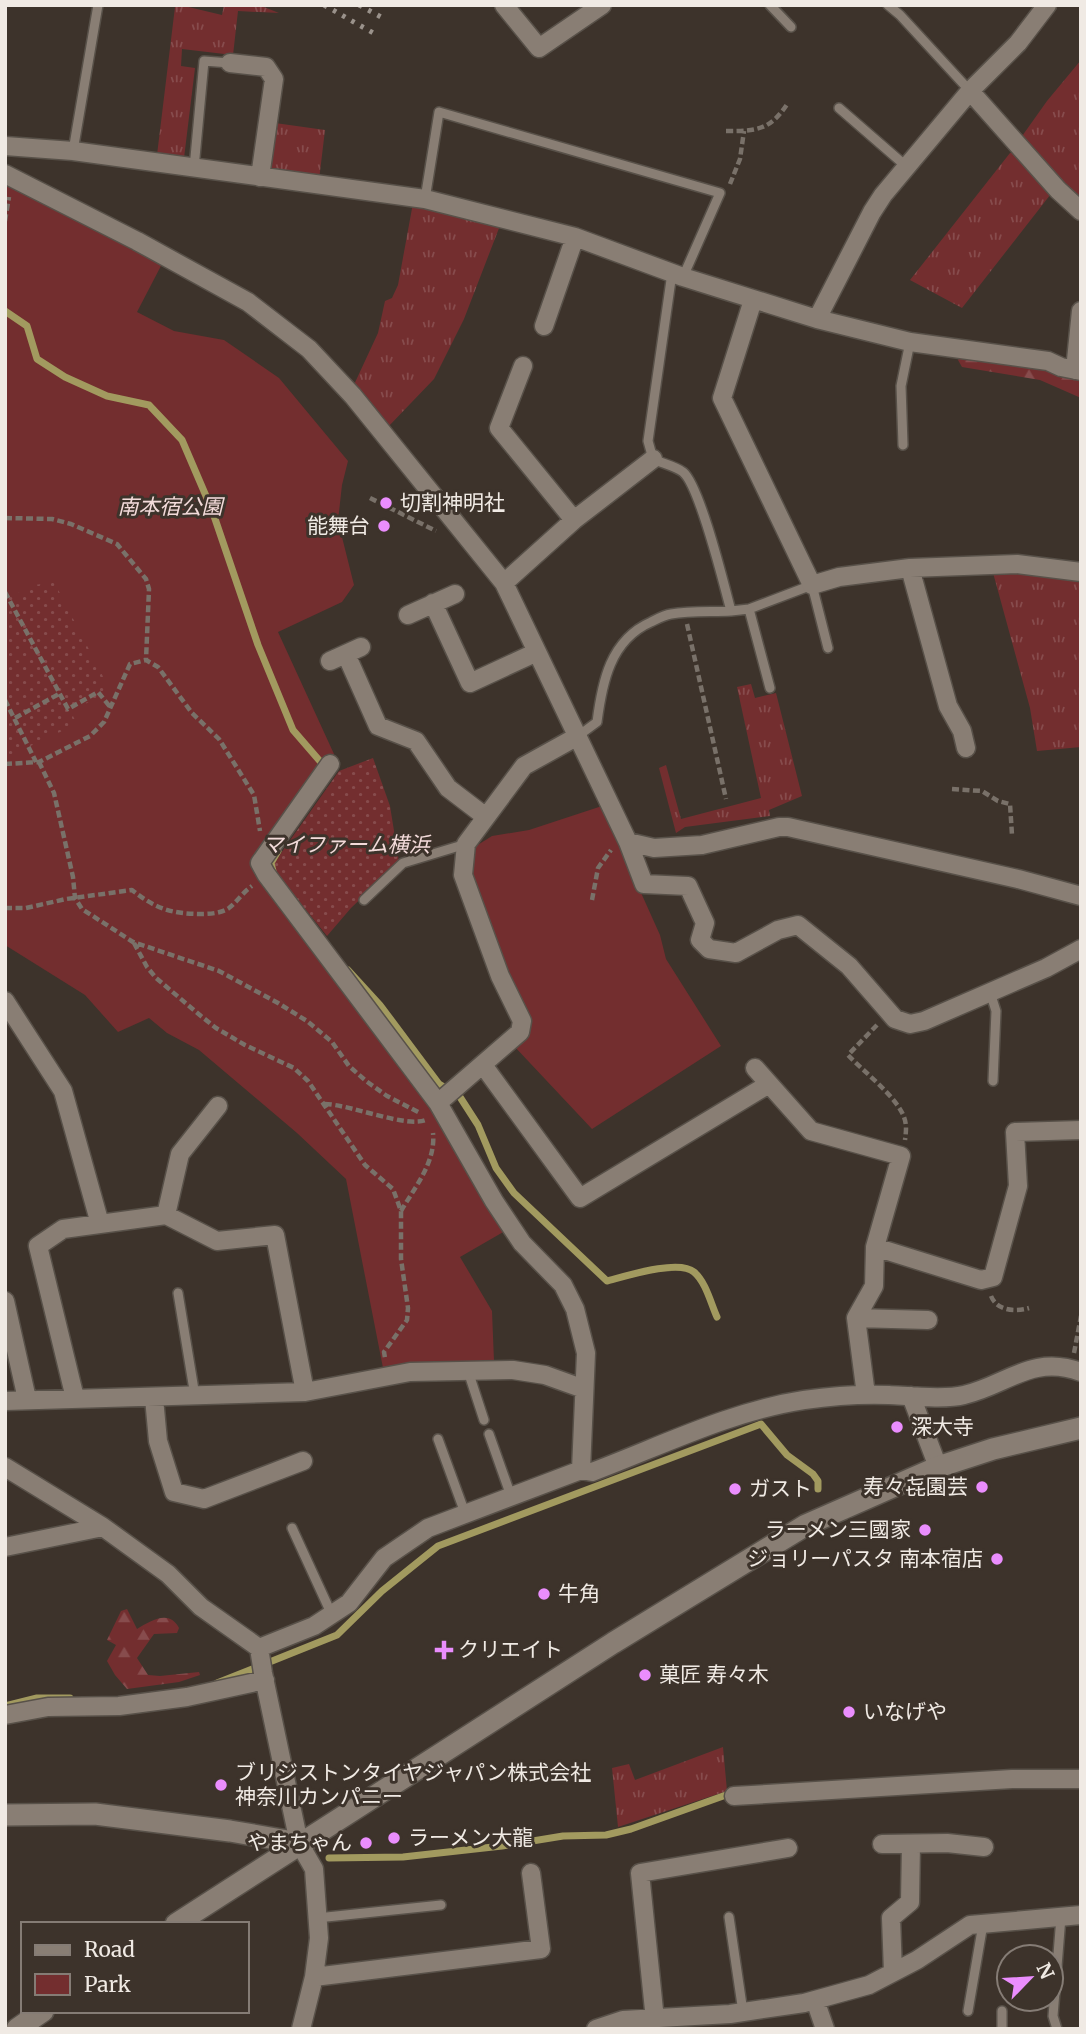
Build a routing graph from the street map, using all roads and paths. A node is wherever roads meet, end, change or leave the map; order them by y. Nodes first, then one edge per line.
1 (99, 5) edge
2 (504, 5) edge
3 (602, 5) edge
4 (770, 5) edge
5 (888, 5) edge
6 (1047, 5) edge
7 (791, 27) dead end
8 (230, 63) joint
9 (970, 91) junction
10 (788, 103) dead end
11 (839, 108) dead end
12 (726, 131) dead end
13 (744, 131) junction
14 (5, 146) edge
15 (73, 151) junction
16 (907, 167) junction
17 (194, 168) junction
18 (260, 177) junction
19 (7, 183) edge
20 (720, 193) junction
21 (425, 198) junction
22 (1081, 211) edge
23 (5, 221) edge
24 (575, 237) junction
25 (678, 275) junction
26 (753, 300) junction
27 (1081, 311) edge
28 (817, 319) junction
29 (544, 326) dead end
30 (910, 342) junction
31 (523, 366) dead end
32 (1078, 370) edge
33 (903, 445) dead end
34 (653, 459) junction
35 (5, 518) edge
36 (574, 520) junction
37 (910, 568) junction
38 (1081, 572) edge
39 (504, 583) junction
40 (812, 585) junction
41 (5, 592) edge
42 (455, 594) dead end
43 (433, 603) junction
44 (749, 609) junction
45 (731, 611) junction
46 (684, 613) junction
47 (408, 615) dead end
48 (828, 648) dead end
49 (537, 652) junction
50 (345, 654) dead end
51 (146, 660) junction
52 (769, 688) dead end
53 (59, 694) junction
54 (5, 700) edge
55 (111, 708) junction
56 (15, 718) junction
57 (578, 736) junction
58 (966, 748) dead end
59 (38, 762) junction
60 (5, 764) edge
61 (330, 764) dead end
62 (952, 789) dead end
63 (726, 799) dead end
64 (486, 817) junction
65 (1012, 835) dead end
66 (628, 842) junction
67 (466, 844) junction
68 (260, 863) junction
69 (258, 882) dead end
70 (1081, 896) edge
71 (75, 898) junction
72 (592, 900) dead end
73 (364, 901) dead end
74 (5, 908) edge
75 (133, 942) junction
76 (1081, 949) edge
77 (990, 992) junction
78 (5, 1001) edge
79 (889, 1012) junction
80 (483, 1065) junction
81 (755, 1068) dead end
82 (993, 1081) dead end
83 (769, 1084) junction
84 (325, 1104) junction
85 (218, 1106) dead end
86 (430, 1110) junction
87 (1081, 1130) edge
88 (901, 1156) junction
89 (401, 1211) junction
90 (166, 1215) junction
91 (100, 1224) junction
92 (875, 1247) junction
93 (178, 1293) dead end
94 (5, 1301) edge
95 (994, 1304) dead end
96 (1029, 1308) dead end
97 (1081, 1316) edge
98 (856, 1318) junction
99 (928, 1320) dead end
100 (384, 1352) dead end
101 (1076, 1370) edge
102 (468, 1371) junction
103 (584, 1389) junction
104 (305, 1392) junction
105 (866, 1395) junction
106 (195, 1396) junction
107 (911, 1396) junction
108 (75, 1398) junction
109 (154, 1398) junction
110 (27, 1399) junction
111 (5, 1401) edge
112 (484, 1420) dead end
113 (1081, 1428) edge
114 (489, 1434) dead end
115 (438, 1439) dead end
116 (303, 1461) dead end
117 (5, 1467) edge
118 (938, 1467) junction
119 (581, 1470) junction
120 (511, 1496) junction
121 (465, 1513) junction
122 (103, 1527) junction
123 (292, 1528) dead end
124 (5, 1547) edge
125 (332, 1615) junction
126 (259, 1651) junction
127 (264, 1676) junction
128 (5, 1715) edge
129 (1081, 1779) edge
130 (734, 1796) dead end
131 (5, 1815) edge
132 (299, 1843) junction
133 (882, 1844) dead end
134 (911, 1844) junction
135 (984, 1847) dead end
136 (788, 1848) dead end
137 (531, 1873) dead end
138 (441, 1905) dead end
139 (1081, 1915) edge
140 (729, 1917) dead end
141 (1061, 1917) junction
142 (317, 1919) junction
143 (179, 1922) edge
144 (983, 1924) junction
145 (893, 1972) junction
146 (314, 1977) junction
147 (815, 2000) junction
148 (968, 2011) dead end
149 (743, 2012) junction
150 (40, 2013) edge
151 (655, 2020) junction
152 (16, 2029) edge
153 (301, 2029) edge
154 (596, 2029) edge
155 (825, 2029) edge
156 (1057, 2029) edge

1 - 15 lane
2 - 3 street
4 - 7 lane
5 - 9 lane
6 - 9 street
8 - 17 lane
8 - 18 street
9 - 16 street
9 - 22 street
10 - 13 path
11 - 16 lane
12 - 13 path
13 - 20 path
14 - 15 street
15 - 17 street
16 - 28 street
17 - 18 street
18 - 21 street
19 - 23 path
19 - 39 street
20 - 21 lane
20 - 25 lane
21 - 24 street
24 - 25 street
24 - 29 street
25 - 26 street
25 - 34 lane
26 - 28 street
26 - 40 street
27 - 32 street
28 - 30 street
30 - 32 street
30 - 33 lane
31 - 36 street
34 - 36 street
34 - 45 lane
35 - 51 path
36 - 39 street
37 - 38 street
37 - 40 street
37 - 58 street
39 - 49 street
40 - 44 lane
40 - 48 lane
41 - 53 path
42 - 43 street
43 - 47 street
43 - 49 street
44 - 45 lane
44 - 52 lane
45 - 46 lane
46 - 57 lane
46 - 63 path
49 - 57 street
50 - 64 street
51 - 55 path
51 - 68 path
53 - 55 path
53 - 56 path
54 - 56 path
55 - 59 path
56 - 59 path
57 - 64 street
57 - 66 street
59 - 60 path
59 - 71 path
61 - 68 street
62 - 65 path
64 - 67 street
66 - 70 street
66 - 72 path
66 - 79 street
67 - 73 lane
67 - 80 street
68 - 86 street
69 - 71 path
71 - 74 path
71 - 75 path
75 - 84 path
75 - 86 path
76 - 77 street
77 - 79 street
77 - 82 lane
78 - 91 street
79 - 88 path
80 - 83 street
80 - 86 street
81 - 83 street
83 - 88 street
84 - 86 path
84 - 89 path
85 - 90 street
86 - 89 path
86 - 103 street
87 - 92 street
88 - 92 street
89 - 100 path
90 - 91 street
90 - 104 street
91 - 108 street
92 - 98 street
93 - 106 lane
94 - 110 street
95 - 96 path
97 - 101 path
98 - 99 street
98 - 105 street
101 - 107 street
102 - 103 street
102 - 104 street
102 - 112 lane
103 - 119 street
104 - 106 street
105 - 107 street
105 - 119 street
106 - 109 street
107 - 118 street
108 - 109 street
108 - 110 street
109 - 116 street
110 - 111 street
113 - 118 street
114 - 120 lane
115 - 121 lane
117 - 122 street
118 - 132 street
119 - 120 street
120 - 121 street
121 - 125 street
122 - 124 street
122 - 126 street
123 - 125 lane
125 - 126 street
126 - 127 street
127 - 128 street
127 - 132 street
129 - 130 street
131 - 132 street
132 - 142 street
132 - 143 street
133 - 134 street
134 - 135 street
134 - 145 street
136 - 151 street
137 - 146 street
138 - 142 lane
139 - 141 street
140 - 149 lane
141 - 144 street
141 - 156 lane
142 - 146 street
144 - 145 street
144 - 148 lane
145 - 147 street
146 - 153 street
147 - 149 street
147 - 155 street
149 - 151 street
150 - 152 street
151 - 154 street

